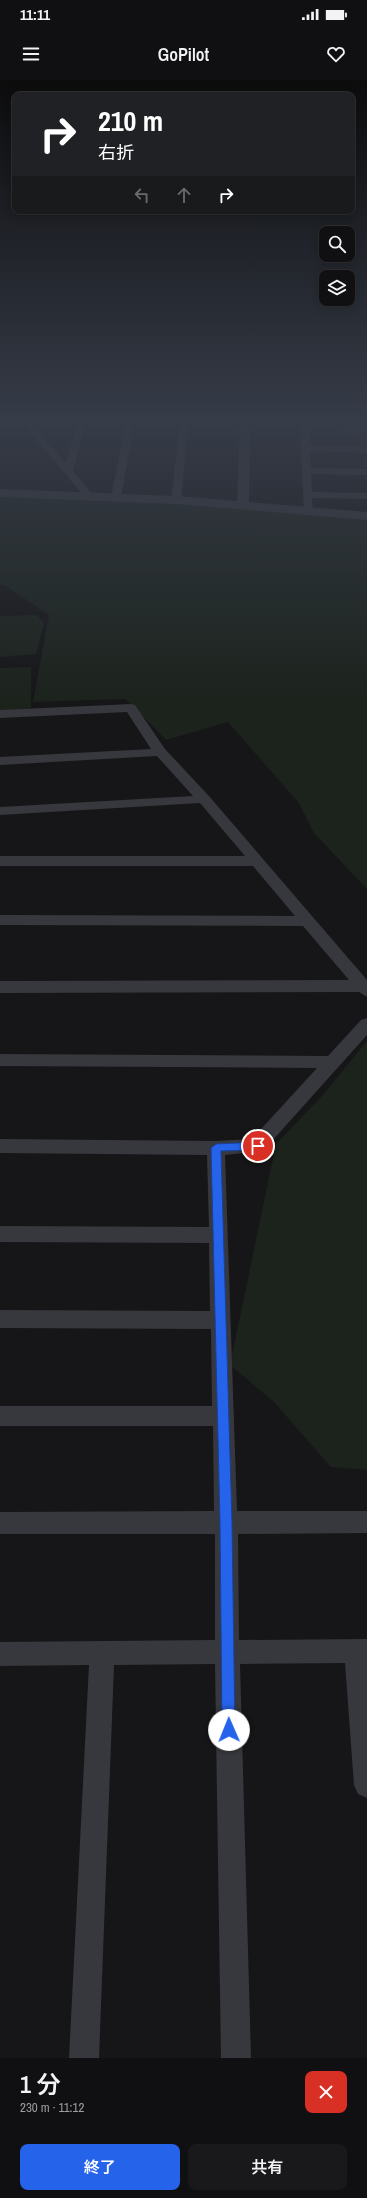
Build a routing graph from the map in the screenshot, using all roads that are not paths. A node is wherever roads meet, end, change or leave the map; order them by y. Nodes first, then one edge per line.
1 (0, 714) edge
2 (160, 752) junction
3 (0, 761) edge
4 (204, 799) junction
5 (0, 811) edge
6 (0, 861) edge
7 (256, 861) junction
8 (0, 920) edge
9 (307, 921) junction
10 (0, 987) edge
11 (365, 989) edge
12 (367, 1024) edge
13 (0, 1060) edge
14 (333, 1062) junction
15 (0, 1146) edge
16 (216, 1148) junction
17 (0, 1234) edge
18 (219, 1235) junction
19 (0, 1319) edge
20 (219, 1320) junction
21 (0, 1416) edge
22 (222, 1416) junction
23 (367, 1522) edge
24 (0, 1523) edge
25 (226, 1523) junction
26 (361, 1651) edge
27 (227, 1652) junction
28 (102, 1653) junction
29 (0, 1654) edge
30 (367, 1785) edge
31 (84, 2058) edge
32 (236, 2058) edge

1 - 2 street
2 - 3 street
2 - 4 street
4 - 5 street
4 - 7 street
6 - 7 street
7 - 9 street
8 - 9 street
9 - 11 street
10 - 11 street
12 - 14 street
13 - 14 street
14 - 16 street
15 - 16 street
16 - 18 street
17 - 18 street
18 - 20 street
19 - 20 street
20 - 22 street
21 - 22 street
22 - 25 street
23 - 25 street
24 - 25 street
25 - 27 street
26 - 27 street
26 - 30 street
27 - 28 street
27 - 32 street
28 - 29 street
28 - 31 street

